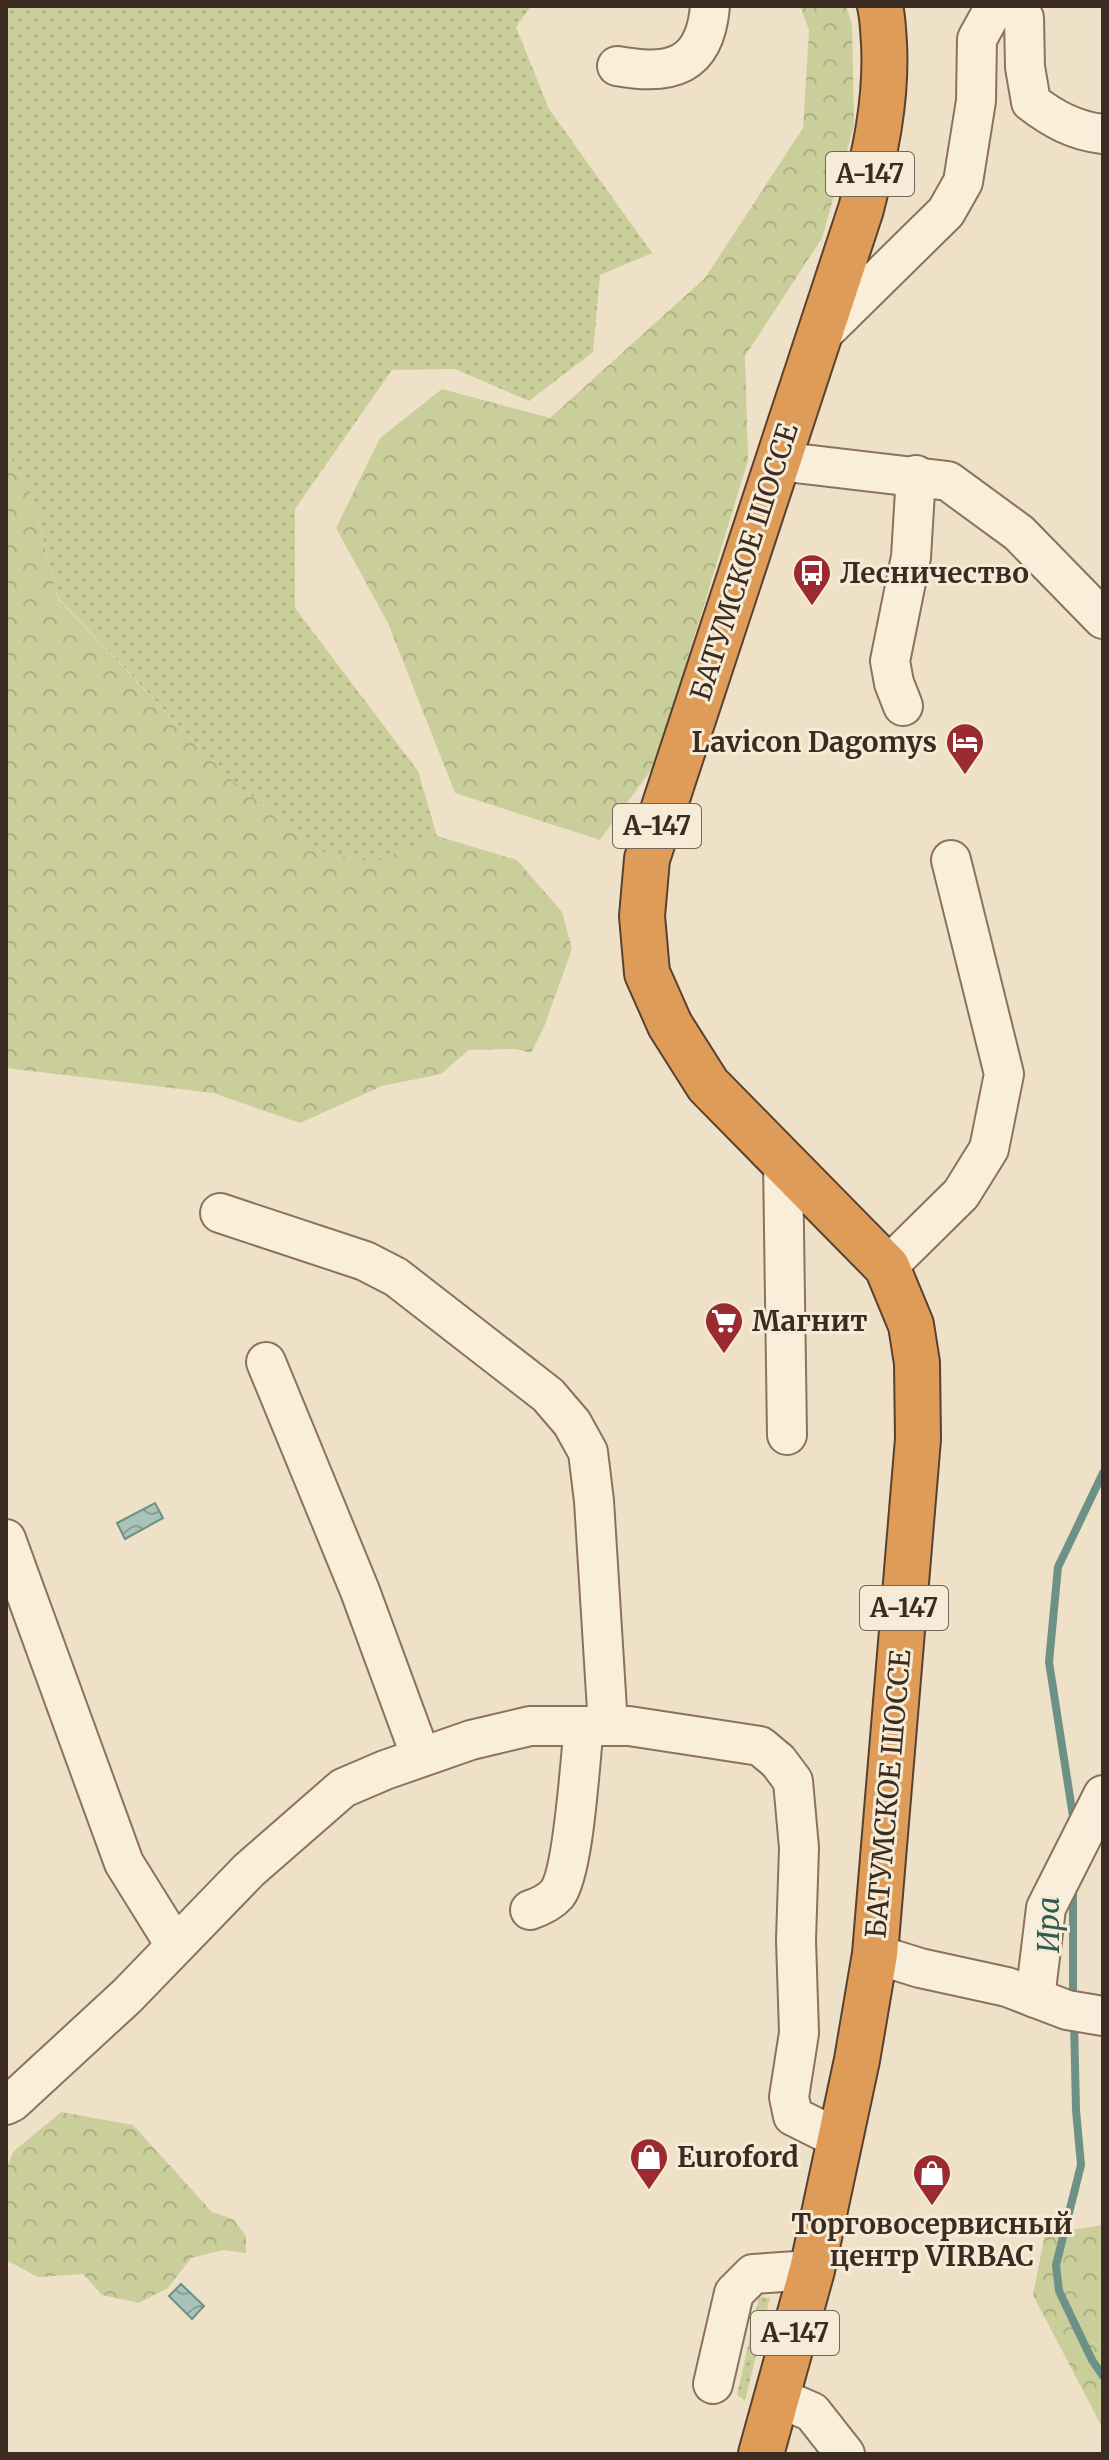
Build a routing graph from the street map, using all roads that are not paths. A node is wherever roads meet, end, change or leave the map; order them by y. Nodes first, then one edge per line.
1 (710, 6) edge
2 (880, 6) edge
3 (999, 6) edge
4 (1014, 6) edge
5 (617, 66) dead end
6 (1103, 134) edge
7 (819, 337) junction
8 (778, 461) junction
9 (916, 475) junction
10 (1103, 619) edge
11 (903, 706) dead end
12 (951, 860) dead end
13 (783, 1162) junction
14 (220, 1213) dead end
15 (887, 1267) junction
16 (266, 1362) dead end
17 (787, 1435) dead end
18 (6, 1539) edge
19 (596, 1726) junction
20 (421, 1757) junction
21 (1103, 1795) edge
22 (530, 1910) dead end
23 (175, 1945) junction
24 (875, 1954) junction
25 (1035, 1998) junction
26 (1103, 2016) edge
27 (6, 2105) edge
28 (841, 2140) junction
29 (812, 2270) junction
30 (713, 2384) dead end
31 (777, 2397) junction
32 (758, 2453) edge
33 (845, 2454) edge

1 - 5 street
2 - 7 highway, БАТУМСКОЕ ШОССЕ / А-147
3 - 7 street
4 - 6 street
7 - 8 highway, БАТУМСКОЕ ШОССЕ / А-147
8 - 9 street
8 - 13 highway, БАТУМСКОЕ ШОССЕ / А-147
9 - 10 street
9 - 11 street
12 - 15 street
13 - 15 highway, БАТУМСКОЕ ШОССЕ / А-147
13 - 17 street
14 - 19 street
15 - 24 highway, БАТУМСКОЕ ШОССЕ / А-147
16 - 20 street
18 - 23 street
19 - 20 street
19 - 22 street
19 - 28 street
20 - 23 street
21 - 25 street
23 - 27 street
24 - 25 street, БАТУМСКОЕ ШОССЕ
24 - 28 highway, БАТУМСКОЕ ШОССЕ / А-147
25 - 26 street, БАТУМСКОЕ ШОССЕ
28 - 29 highway, БАТУМСКОЕ ШОССЕ / А-147
29 - 30 street
29 - 31 highway, БАТУМСКОЕ ШОССЕ / А-147
31 - 32 highway, БАТУМСКОЕ ШОССЕ / А-147
31 - 33 street

